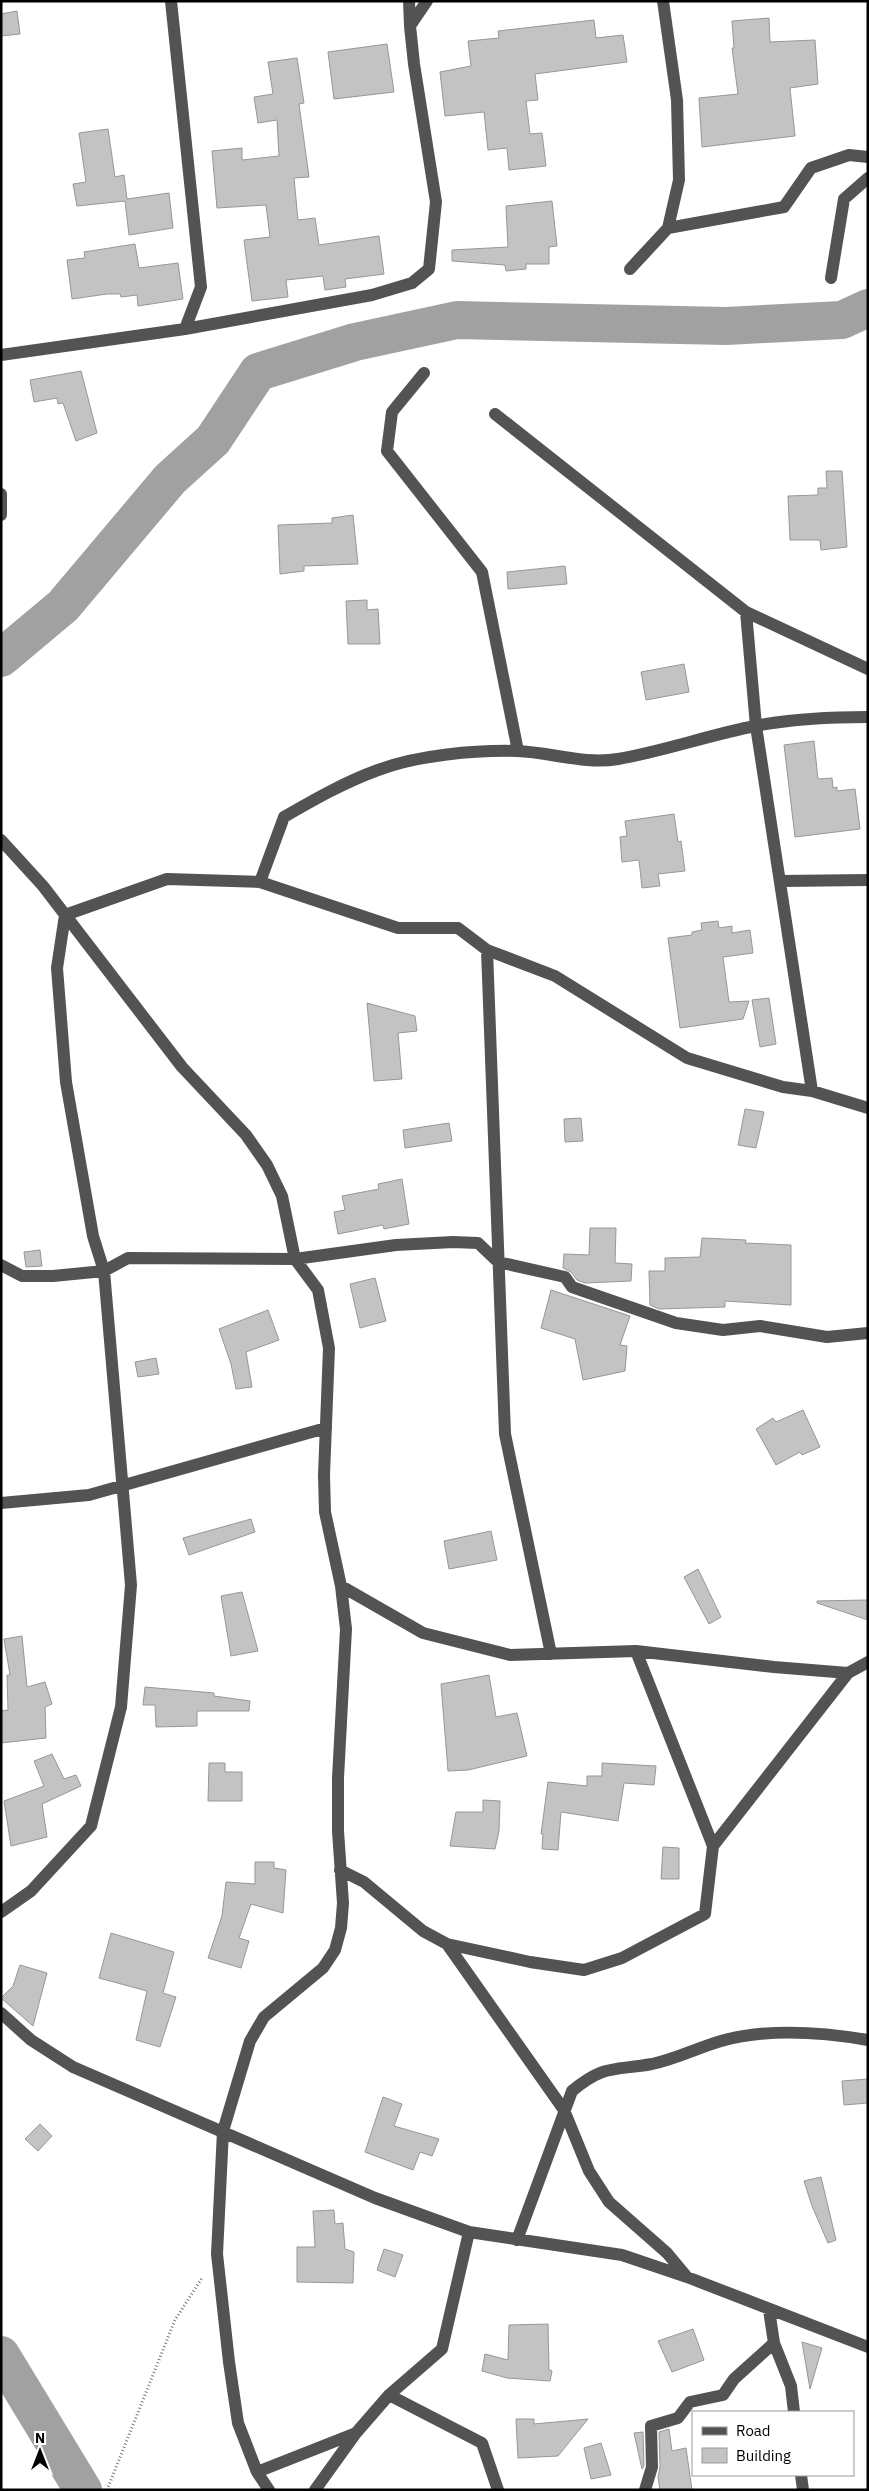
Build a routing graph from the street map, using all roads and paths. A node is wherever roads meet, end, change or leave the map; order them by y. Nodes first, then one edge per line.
1 (172, 1) edge
2 (409, 1) edge
3 (427, 1) edge
4 (663, 1) edge
5 (410, 26) junction
6 (868, 157) edge
7 (868, 178) edge
8 (668, 228) junction
9 (630, 269) dead end
10 (831, 278) dead end
11 (185, 329) junction
12 (1, 355) edge
13 (424, 373) dead end
14 (495, 414) dead end
15 (1, 494) edge
16 (1, 515) edge
17 (746, 612) junction
18 (868, 669) edge
19 (868, 717) edge
20 (756, 726) junction
21 (518, 751) junction
22 (1, 840) edge
23 (868, 880) edge
24 (781, 881) junction
25 (260, 882) junction
26 (66, 915) junction
27 (487, 950) junction
28 (812, 1091) junction
29 (868, 1108) edge
30 (296, 1259) junction
31 (498, 1262) junction
32 (1, 1265) edge
33 (104, 1271) junction
34 (868, 1333) edge
35 (326, 1428) junction
36 (124, 1484) junction
37 (1, 1503) edge
38 (341, 1586) junction
39 (636, 1651) junction
40 (551, 1654) junction
41 (868, 1662) edge
42 (848, 1672) junction
43 (712, 1846) junction
44 (340, 1870) junction
45 (1, 1912) edge
46 (446, 1944) junction
47 (1, 2013) edge
48 (868, 2040) edge
49 (564, 2110) junction
50 (223, 2131) junction
51 (469, 2232) junction
52 (517, 2240) junction
53 (217, 2254) junction
54 (687, 2277) junction
55 (769, 2310) junction
56 (774, 2343) junction
57 (868, 2347) edge
58 (389, 2395) junction
59 (794, 2411) edge
60 (356, 2433) junction
61 (257, 2472) junction
62 (801, 2476) edge
63 (107, 2490) edge
64 (269, 2490) edge
65 (315, 2490) edge
66 (498, 2490) edge
67 (646, 2490) edge
68 (803, 2490) edge

1 - 11 street
2 - 5 street
3 - 5 street
4 - 8 street
5 - 11 street
6 - 8 street
7 - 10 street
8 - 9 street
11 - 12 street
13 - 21 street
14 - 17 street
15 - 16 street
17 - 18 street
17 - 20 street
19 - 20 street
20 - 21 street
20 - 24 street
21 - 25 street
22 - 26 street
23 - 24 street
24 - 28 street
25 - 26 street
25 - 27 street
26 - 30 street
26 - 33 street
27 - 28 street
27 - 31 street
28 - 29 street
30 - 31 street
30 - 33 street
30 - 35 street
31 - 34 street
31 - 40 street
32 - 33 street
33 - 36 street
35 - 36 street
35 - 38 street
36 - 37 street
36 - 45 street
38 - 40 street
38 - 44 street
39 - 40 street
39 - 42 street
39 - 43 street
41 - 42 street
42 - 43 street
43 - 46 street
44 - 46 street
44 - 50 street
46 - 49 street
47 - 50 street
48 - 49 street
49 - 52 street
49 - 54 street
50 - 51 street
50 - 53 street
51 - 52 street
51 - 58 street
52 - 54 street
53 - 61 street
53 - 63 path
54 - 55 street
55 - 56 street
55 - 57 street
56 - 59 street
56 - 67 street
58 - 60 street
58 - 66 street
60 - 61 street
60 - 65 street
61 - 64 street
62 - 68 street

